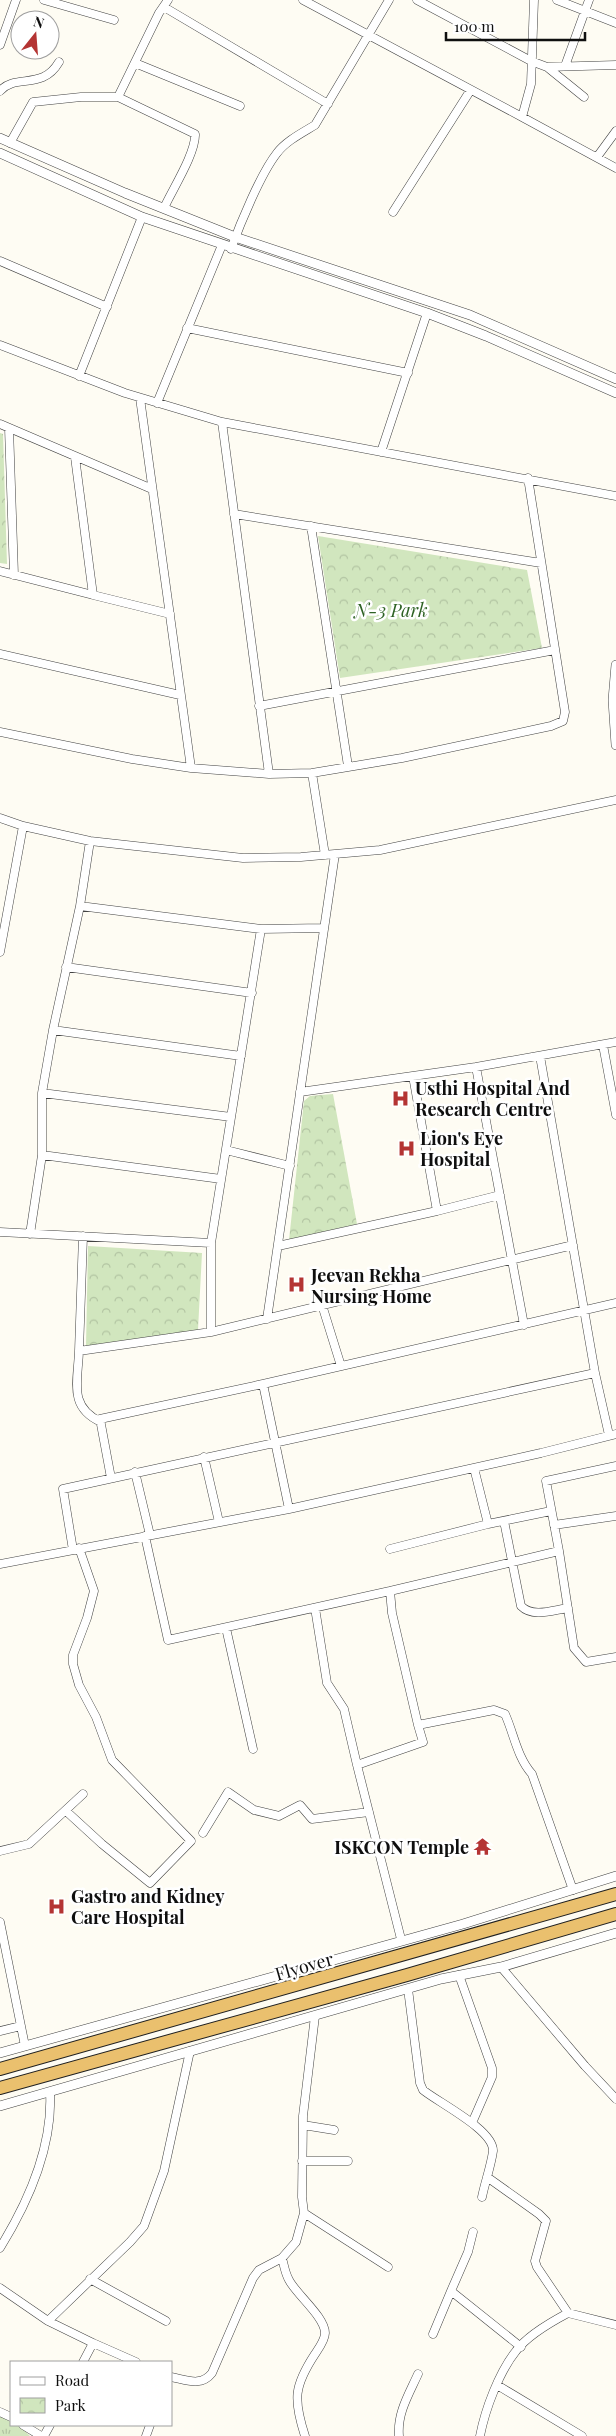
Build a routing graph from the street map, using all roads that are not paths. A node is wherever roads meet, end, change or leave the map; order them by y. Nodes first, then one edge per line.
1 (16, 0) edge
2 (44, 0) edge
3 (304, 0) edge
4 (389, 0) edge
5 (417, 0) edge
6 (437, 0) edge
7 (534, 0) edge
8 (557, 0) edge
9 (589, 0) edge
10 (166, 3) edge
11 (436, 10) junction
12 (586, 10) junction
13 (114, 20) dead end
14 (616, 23) edge
15 (368, 36) junction
16 (0, 45) edge
17 (531, 61) junction
18 (59, 62) dead end
19 (135, 63) junction
20 (565, 66) junction
21 (616, 66) edge
22 (547, 67) junction
23 (0, 91) edge
24 (470, 91) junction
25 (118, 97) junction
26 (584, 97) dead end
27 (328, 104) junction
28 (240, 106) dead end
29 (522, 117) junction
30 (616, 131) edge
31 (0, 138) edge
32 (10, 143) junction
33 (0, 153) edge
34 (596, 157) junction
35 (616, 168) edge
36 (164, 208) junction
37 (392, 212) dead end
38 (142, 217) junction
39 (235, 238) junction
40 (222, 245) junction
41 (231, 249) junction
42 (0, 261) edge
43 (106, 307) junction
44 (427, 313) junction
45 (187, 328) junction
46 (0, 345) edge
47 (408, 373) junction
48 (79, 376) junction
49 (616, 379) edge
50 (616, 393) edge
51 (140, 398) junction
52 (157, 403) junction
53 (222, 422) junction
54 (0, 424) edge
55 (9, 428) junction
56 (381, 452) junction
57 (76, 456) junction
58 (528, 478) junction
59 (152, 489) junction
60 (616, 496) edge
61 (234, 514) junction
62 (311, 526) junction
63 (542, 563) junction
64 (0, 571) edge
65 (14, 575) junction
66 (93, 595) junction
67 (170, 614) junction
68 (555, 650) junction
69 (0, 654) edge
70 (616, 665) edge
71 (335, 693) junction
72 (180, 695) junction
73 (615, 700) edge
74 (260, 706) junction
75 (0, 732) edge
76 (616, 745) edge
77 (348, 766) junction
78 (191, 768) junction
79 (312, 773) junction
80 (270, 774) junction
81 (616, 800) edge
82 (0, 818) edge
83 (23, 826) junction
84 (90, 841) junction
85 (335, 854) junction
86 (325, 855) junction
87 (80, 906) junction
88 (324, 928) junction
89 (261, 929) junction
90 (0, 952) edge
91 (66, 967) junction
92 (252, 992) junction
93 (53, 1030) junction
94 (616, 1042) edge
95 (602, 1045) junction
96 (241, 1056) junction
97 (540, 1056) junction
98 (476, 1067) junction
99 (413, 1076) junction
100 (300, 1092) junction
101 (42, 1093) junction
102 (616, 1116) edge
103 (231, 1117) junction
104 (226, 1150) junction
105 (42, 1155) junction
106 (290, 1166) junction
107 (221, 1180) junction
108 (500, 1195) junction
109 (437, 1211) junction
110 (0, 1232) edge
111 (30, 1234) junction
112 (83, 1236) junction
113 (211, 1243) junction
114 (573, 1245) junction
115 (278, 1246) junction
116 (513, 1259) junction
117 (616, 1303) edge
118 (322, 1305) junction
119 (585, 1310) junction
120 (267, 1319) junction
121 (524, 1325) junction
122 (211, 1332) junction
123 (79, 1351) junction
124 (341, 1366) junction
125 (595, 1373) junction
126 (263, 1384) junction
127 (101, 1422) junction
128 (612, 1434) edge
129 (275, 1443) junction
130 (204, 1457) junction
131 (616, 1466) edge
132 (474, 1468) junction
133 (135, 1472) junction
134 (111, 1478) junction
135 (289, 1509) junction
136 (551, 1512) junction
137 (616, 1516) edge
138 (504, 1521) junction
139 (218, 1522) junction
140 (488, 1524) junction
141 (554, 1524) junction
142 (148, 1536) junction
143 (76, 1549) junction
144 (390, 1549) dead end
145 (559, 1551) junction
146 (511, 1560) junction
147 (0, 1564) edge
148 (390, 1590) junction
149 (316, 1608) junction
150 (568, 1608) junction
151 (226, 1628) junction
152 (616, 1657) edge
153 (418, 1725) junction
154 (253, 1749) dead end
155 (357, 1766) junction
156 (83, 1794) dead end
157 (66, 1811) junction
158 (368, 1812) junction
159 (203, 1833) dead end
160 (0, 1851) edge
161 (616, 1876) edge
162 (572, 1890) junction
163 (616, 1894) edge
164 (616, 1914) edge
165 (0, 1922) edge
166 (616, 1933) edge
167 (401, 1940) junction
168 (500, 1967) junction
169 (459, 1975) junction
170 (408, 1989) junction
171 (315, 2016) junction
172 (21, 2026) junction
173 (0, 2032) edge
174 (25, 2046) junction
175 (190, 2051) junction
176 (0, 2053) edge
177 (0, 2069) edge
178 (0, 2088) edge
179 (50, 2092) junction
180 (616, 2098) edge
181 (0, 2106) edge
182 (472, 2123) junction
183 (303, 2125) junction
184 (334, 2130) dead end
185 (302, 2161) junction
186 (348, 2161) dead end
187 (487, 2177) junction
188 (482, 2197) dead end
189 (304, 2213) junction
190 (474, 2232) dead end
191 (0, 2248) edge
192 (282, 2258) junction
193 (388, 2267) dead end
194 (90, 2279) junction
195 (0, 2288) edge
196 (451, 2292) junction
197 (568, 2312) junction
198 (48, 2321) junction
199 (166, 2321) dead end
200 (616, 2326) edge
201 (433, 2334) dead end
202 (93, 2343) junction
203 (521, 2347) junction
204 (84, 2361) edge
205 (134, 2361) edge
206 (418, 2374) dead end
207 (172, 2377) edge
208 (497, 2385) junction
209 (25, 2426) edge
210 (43, 2436) edge
211 (305, 2436) edge
212 (399, 2436) edge
213 (480, 2436) edge
214 (582, 2436) edge

1 - 16 street
2 - 13 street
3 - 15 street
4 - 15 street
5 - 11 street
6 - 11 street
7 - 17 street
8 - 12 street
9 - 12 street
10 - 19 street
10 - 27 street
11 - 17 street
12 - 14 street
12 - 20 street
15 - 24 street
15 - 27 street
17 - 22 street
17 - 29 street
18 - 23 street
19 - 25 street
19 - 28 street
20 - 21 street
20 - 22 street
22 - 26 street
24 - 29 street
24 - 37 street
25 - 32 street
25 - 36 street
27 - 39 street
29 - 34 street
30 - 34 street
31 - 32 street
32 - 36 street
33 - 38 street
34 - 35 street
36 - 39 street
38 - 40 street
38 - 43 street
39 - 41 street
39 - 49 street
40 - 41 street
40 - 45 street
41 - 44 street
42 - 43 street
43 - 48 street
44 - 47 street
44 - 50 street
45 - 47 street
45 - 52 street
46 - 48 street
47 - 56 street
48 - 51 street
51 - 52 street
51 - 59 street
52 - 53 street
53 - 56 street
53 - 61 street
54 - 55 street
55 - 57 street
55 - 65 street
56 - 58 street
57 - 59 street
57 - 66 street
58 - 60 street
58 - 63 street
59 - 67 street
61 - 62 street
61 - 74 street
62 - 63 street
62 - 71 street
63 - 68 street
64 - 65 street
65 - 66 street
66 - 67 street
67 - 72 street
68 - 71 street
68 - 77 street
69 - 72 street
70 - 73 street
71 - 74 street
71 - 77 street
72 - 78 street
73 - 76 street
74 - 80 street
75 - 78 street
77 - 79 street
78 - 80 street
79 - 80 street
79 - 86 street
81 - 85 street
82 - 83 street
83 - 84 street
83 - 90 street
84 - 86 street
84 - 87 street
85 - 86 street
85 - 88 street
87 - 89 street
87 - 91 street
88 - 89 street
88 - 100 street
89 - 92 street
91 - 92 street
91 - 93 street
92 - 96 street
93 - 96 street
93 - 101 street
94 - 95 street
95 - 97 street
95 - 102 street
96 - 103 street
97 - 98 street
97 - 114 street
98 - 99 street
98 - 108 street
99 - 100 street
99 - 109 street
100 - 106 street
101 - 103 street
101 - 105 street
103 - 104 street
104 - 106 street
104 - 107 street
105 - 107 street
105 - 111 street
106 - 115 street
107 - 113 street
108 - 109 street
108 - 116 street
109 - 115 street
110 - 111 street
111 - 112 street
112 - 113 street
112 - 123 street
113 - 122 street
114 - 116 street
114 - 119 street
115 - 120 street
116 - 118 street
116 - 121 street
117 - 119 street
118 - 120 street
118 - 124 street
119 - 121 street
119 - 125 street
120 - 122 street
121 - 124 street
122 - 123 street
123 - 127 street
124 - 126 street
125 - 128 street
125 - 129 street
126 - 127 street
126 - 129 street
127 - 134 street
128 - 132 street
129 - 130 street
129 - 135 street
130 - 133 street
130 - 139 street
131 - 136 street
132 - 135 street
132 - 140 street
133 - 134 street
133 - 142 street
134 - 143 street
135 - 139 street
136 - 138 street
136 - 141 street
137 - 141 street
138 - 140 street
138 - 146 street
139 - 142 street
140 - 144 street
141 - 145 street
142 - 143 street
142 - 151 street
143 - 147 street
143 - 157 street
145 - 146 street
145 - 150 street
146 - 148 street
146 - 150 street
148 - 149 street
148 - 153 street
149 - 151 street
149 - 155 street
150 - 152 street
151 - 154 street
153 - 155 street
153 - 162 street
155 - 158 street
156 - 157 street
157 - 160 street
158 - 159 street
158 - 167 street
161 - 162 street
162 - 167 street
163 - 177 highway, Flyover
164 - 178 highway, Flyover
165 - 172 street
166 - 168 street
167 - 174 street
168 - 169 street
168 - 180 street
169 - 170 street
169 - 182 street
170 - 171 street
170 - 182 street
171 - 175 street
171 - 183 street
172 - 173 street
172 - 174 street
174 - 176 street
175 - 179 street
175 - 194 street
179 - 181 street
179 - 191 street
182 - 187 street
183 - 184 street
183 - 185 street
185 - 186 street
185 - 189 street
187 - 188 street
187 - 197 street
189 - 192 street
189 - 193 street
190 - 196 street
192 - 207 street
192 - 211 street
194 - 198 street
194 - 199 street
195 - 198 street
196 - 201 street
196 - 203 street
197 - 200 street
197 - 203 street
198 - 202 street
202 - 204 street
202 - 205 street
203 - 208 street
206 - 212 street
208 - 213 street
208 - 214 street
209 - 210 street

